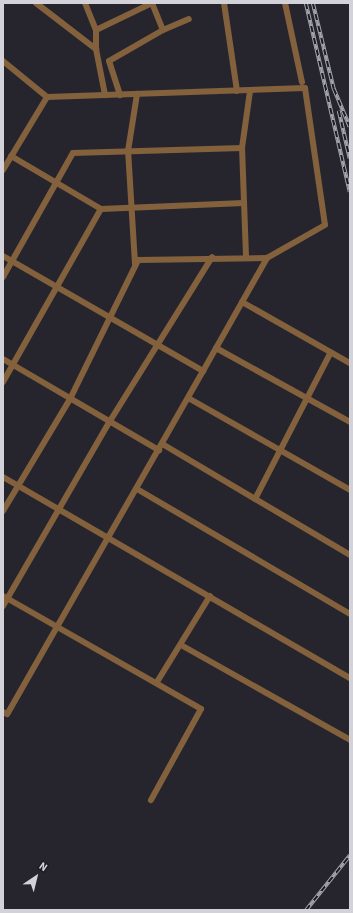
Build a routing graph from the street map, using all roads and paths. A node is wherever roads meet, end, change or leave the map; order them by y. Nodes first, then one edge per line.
1 (36, 3) edge
2 (85, 3) edge
3 (224, 3) edge
4 (285, 3) edge
5 (189, 19) dead end
6 (96, 30) junction
7 (163, 30) junction
8 (96, 49) junction
9 (3, 62) edge
10 (302, 82) dead end
11 (237, 91) junction
12 (250, 91) junction
13 (137, 94) junction
14 (105, 95) junction
15 (120, 95) junction
16 (47, 97) junction
17 (242, 148) junction
18 (128, 151) junction
19 (11, 156) junction
20 (3, 170) edge
21 (54, 183) junction
22 (244, 203) junction
23 (129, 207) junction
24 (101, 209) junction
25 (3, 256) edge
26 (246, 256) junction
27 (212, 257) junction
28 (267, 258) junction
29 (12, 262) junction
30 (135, 265) junction
31 (3, 276) edge
32 (58, 288) junction
33 (242, 302) junction
34 (107, 316) junction
35 (156, 344) junction
36 (216, 348) junction
37 (331, 352) junction
38 (3, 359) edge
39 (350, 363) edge
40 (12, 365) junction
41 (203, 371) junction
42 (3, 382) edge
43 (70, 398) junction
44 (190, 399) junction
45 (307, 399) junction
46 (110, 421) junction
47 (350, 422) edge
48 (161, 447) junction
49 (282, 451) junction
50 (3, 477) edge
51 (18, 486) junction
52 (137, 489) junction
53 (350, 490) edge
54 (254, 499) junction
55 (58, 508) junction
56 (3, 511) edge
57 (108, 538) junction
58 (350, 555) edge
59 (210, 596) junction
60 (5, 597) edge
61 (3, 606) edge
62 (350, 614) edge
63 (56, 627) junction
64 (181, 645) junction
65 (350, 678) edge
66 (157, 682) junction
67 (3, 712) edge
68 (350, 740) edge
69 (150, 800) dead end

1 - 8 street
2 - 6 street
3 - 11 street
4 - 10 street
5 - 7 street
6 - 7 street
6 - 8 street
7 - 15 street
8 - 14 street
9 - 16 street
11 - 12 street
11 - 13 street
12 - 17 street
12 - 28 street
13 - 15 street
13 - 18 street
14 - 15 street
14 - 16 street
16 - 19 street
17 - 18 street
17 - 22 street
18 - 21 street
18 - 23 street
19 - 20 street
19 - 21 street
21 - 24 street
21 - 29 street
22 - 23 street
22 - 26 street
23 - 24 street
23 - 30 street
24 - 32 street
25 - 29 street
26 - 27 street
26 - 28 street
27 - 30 street
27 - 35 street
28 - 33 street
29 - 31 street
29 - 32 street
30 - 34 street
32 - 34 street
32 - 40 street
33 - 36 street
33 - 37 street
34 - 35 street
34 - 43 street
35 - 41 street
35 - 46 street
36 - 41 street
36 - 45 street
37 - 39 street
37 - 45 street
38 - 40 street
40 - 42 street
40 - 43 street
41 - 44 street
43 - 46 street
43 - 51 street
44 - 48 street
44 - 49 street
45 - 47 street
45 - 49 street
46 - 48 street
46 - 55 street
48 - 52 street
48 - 54 street
49 - 53 street
49 - 54 street
50 - 51 street
51 - 55 street
51 - 56 street
52 - 57 street
52 - 62 street
54 - 58 street
55 - 57 street
55 - 60 street
57 - 59 street
57 - 63 street
59 - 64 street
59 - 65 street
60 - 61 street
60 - 63 street
63 - 66 street
63 - 67 street
64 - 66 street
64 - 68 street
66 - 69 street

